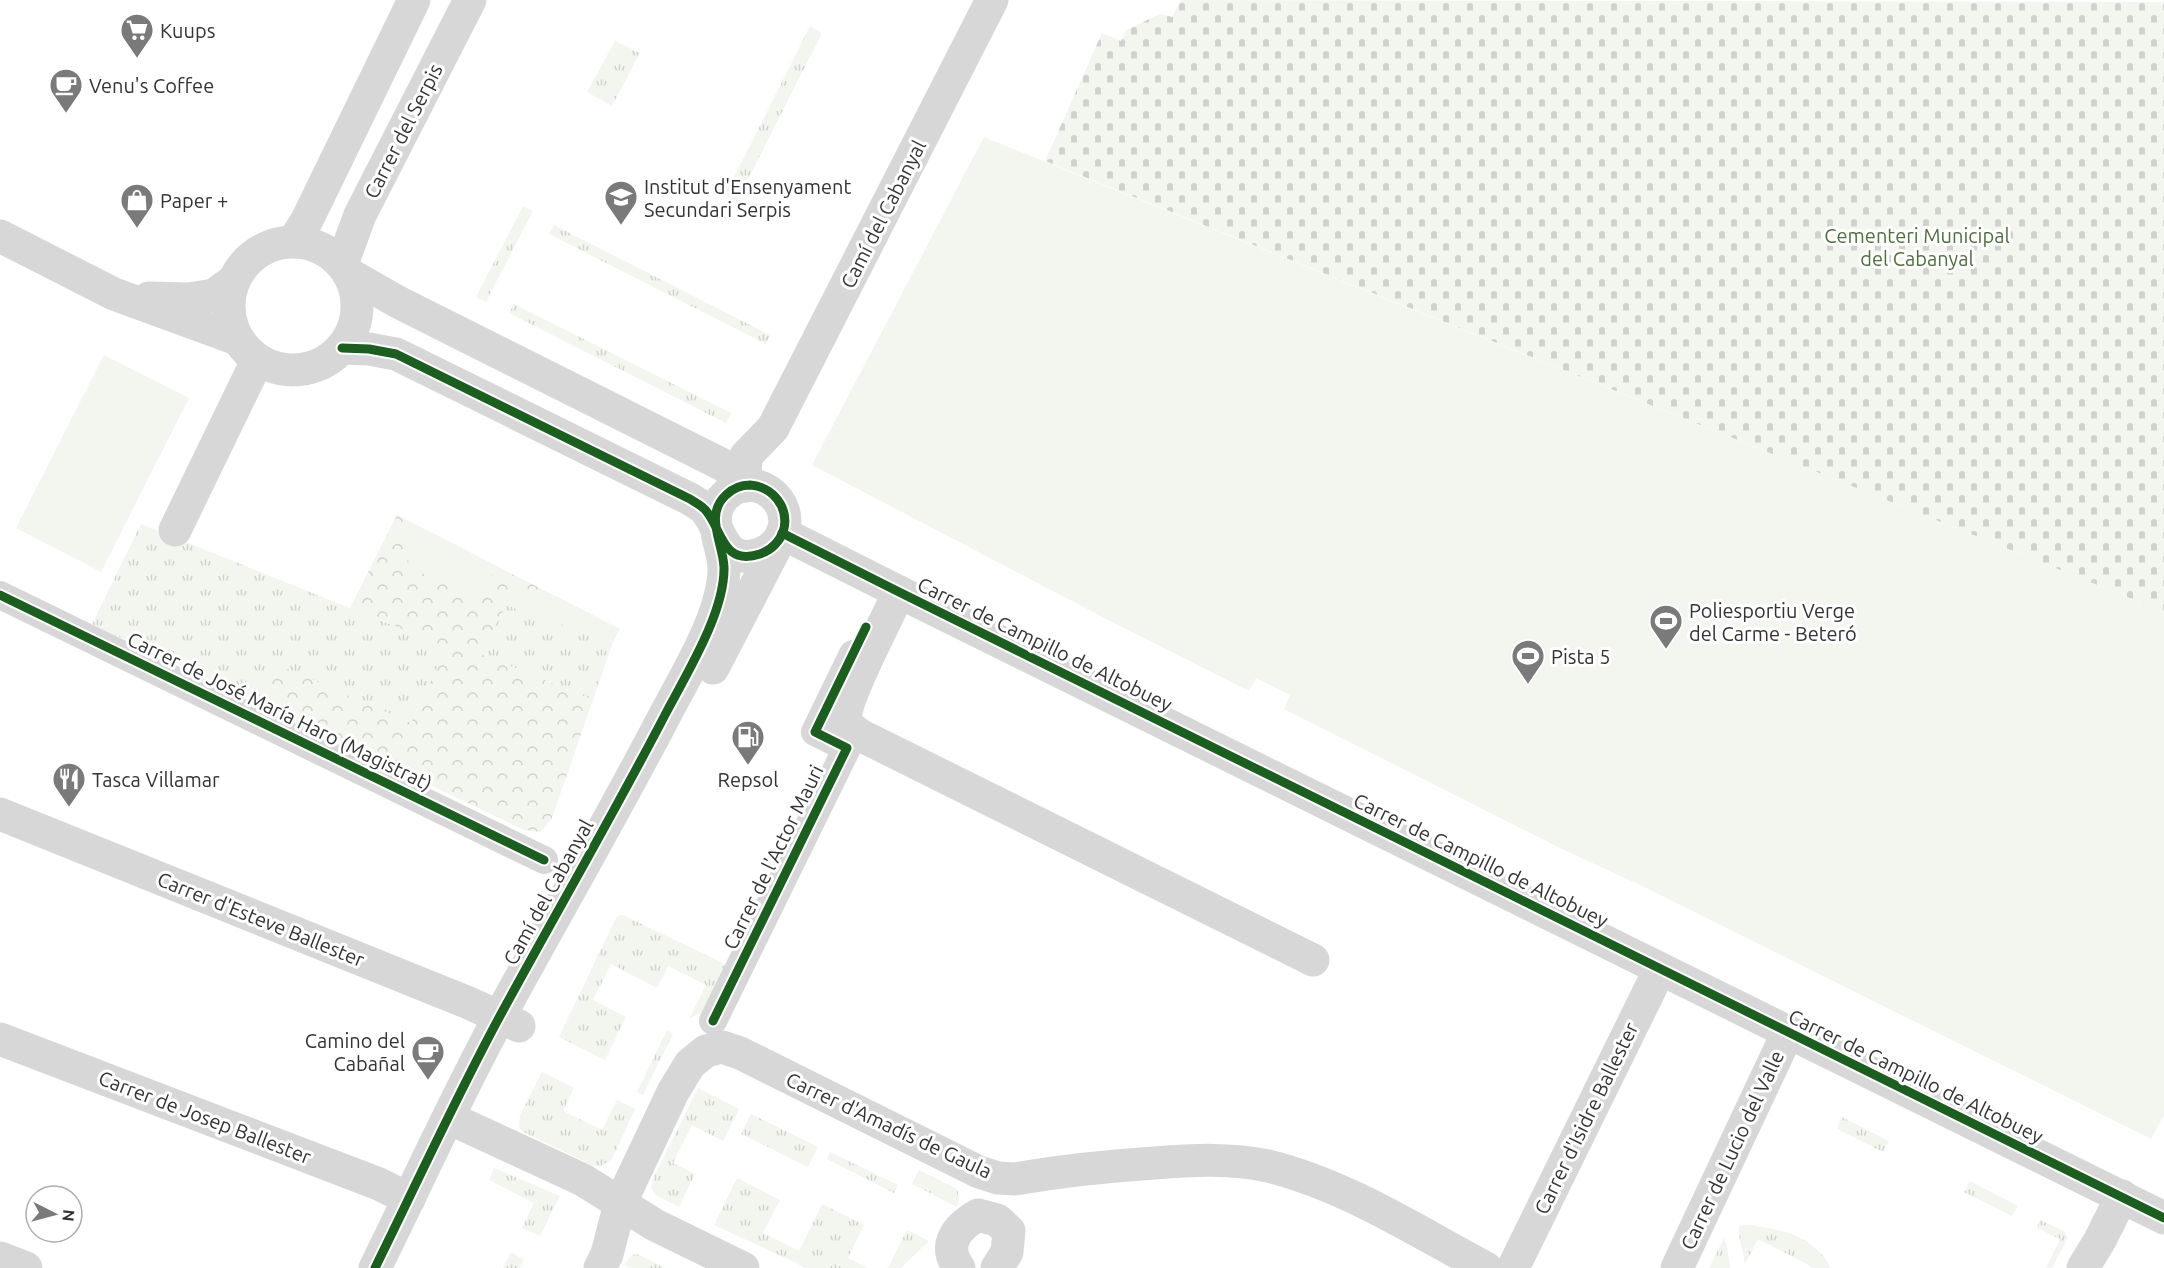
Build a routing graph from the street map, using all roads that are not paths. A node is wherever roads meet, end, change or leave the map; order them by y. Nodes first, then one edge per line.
1 (414, 0) edge
2 (470, 0) edge
3 (992, 0) edge
4 (0, 236) edge
5 (294, 241) junction
6 (345, 269) junction
7 (232, 282) junction
8 (114, 294) junction
9 (342, 348) junction
10 (247, 350) junction
11 (773, 428) junction
12 (738, 469) junction
13 (776, 497) junction
14 (715, 528) junction
15 (175, 530) dead end
16 (781, 536) junction
17 (899, 592) junction
18 (0, 595) edge
19 (866, 627) dead end
20 (0, 814) edge
21 (544, 860) dead end
22 (1313, 960) dead end
23 (1660, 969) junction
24 (510, 1022) junction
25 (1788, 1032) junction
26 (709, 1036) junction
27 (0, 1038) edge
28 (460, 1123) junction
29 (996, 1180) junction
30 (2122, 1196) junction
31 (409, 1199) junction
32 (621, 1204) junction
33 (2164, 1218) edge
34 (1008, 1231) junction
35 (953, 1250) edge
36 (0, 1258) edge
37 (26, 1268) edge
38 (375, 1268) edge
39 (400, 1268) edge
40 (600, 1268) edge
41 (743, 1268) edge
42 (997, 1268) edge
43 (1010, 1268) edge
44 (1028, 1268) edge
45 (1486, 1268) edge
46 (1513, 1268) edge
47 (1677, 1268) edge
48 (2083, 1268) edge

1 - 5 street
2 - 6 street, Carrer del Serpis
3 - 11 street, Camí del Cabanyal
4 - 8 street
5 - 6 street
5 - 7 street
6 - 9 street
6 - 12 street
7 - 8 street
7 - 10 street
8 - 10 street
9 - 10 street
9 - 14 street
10 - 15 street
11 - 12 street, Camí del Cabanyal
11 - 13 street, Camí del Cabanyal
12 - 13 street
12 - 14 street
13 - 16 street
14 - 16 street
14 - 24 street, Camí del Cabanyal
16 - 17 street, Carrer de Campillo de Altobuey
16 - 24 street, Camí del Cabanyal
17 - 22 street
17 - 23 street, Carrer de Campillo de Altobuey
18 - 21 street, Carrer de José María Haro (Magistrat)
19 - 26 street, Carrer de l'Actor Mauri
20 - 24 street, Carrer d'Esteve Ballester
23 - 25 street, Carrer de Campillo de Altobuey
23 - 46 street, Carrer d'Isidre Ballester
24 - 28 street, Camí del Cabanyal
25 - 30 street, Carrer de Campillo de Altobuey
25 - 47 street, Carrer de Lucio del Valle
26 - 29 street, Carrer d'Amadís de Gaula
26 - 32 street, Carrer de l'Actor Mauri
27 - 31 street, Carrer de Josep Ballester
28 - 31 street, Camí del Cabanyal
28 - 32 street
28 - 39 street, Camí del Cabanyal
29 - 34 street
29 - 35 street
29 - 45 street, Carrer d'Amadís de Gaula
30 - 33 street, Carrer de Campillo de Altobuey
30 - 48 street
31 - 38 street, Camí del Cabanyal
32 - 40 street, Carrer de l'Actor Mauri
32 - 41 street
34 - 35 street
34 - 42 street
36 - 37 street
43 - 44 street

